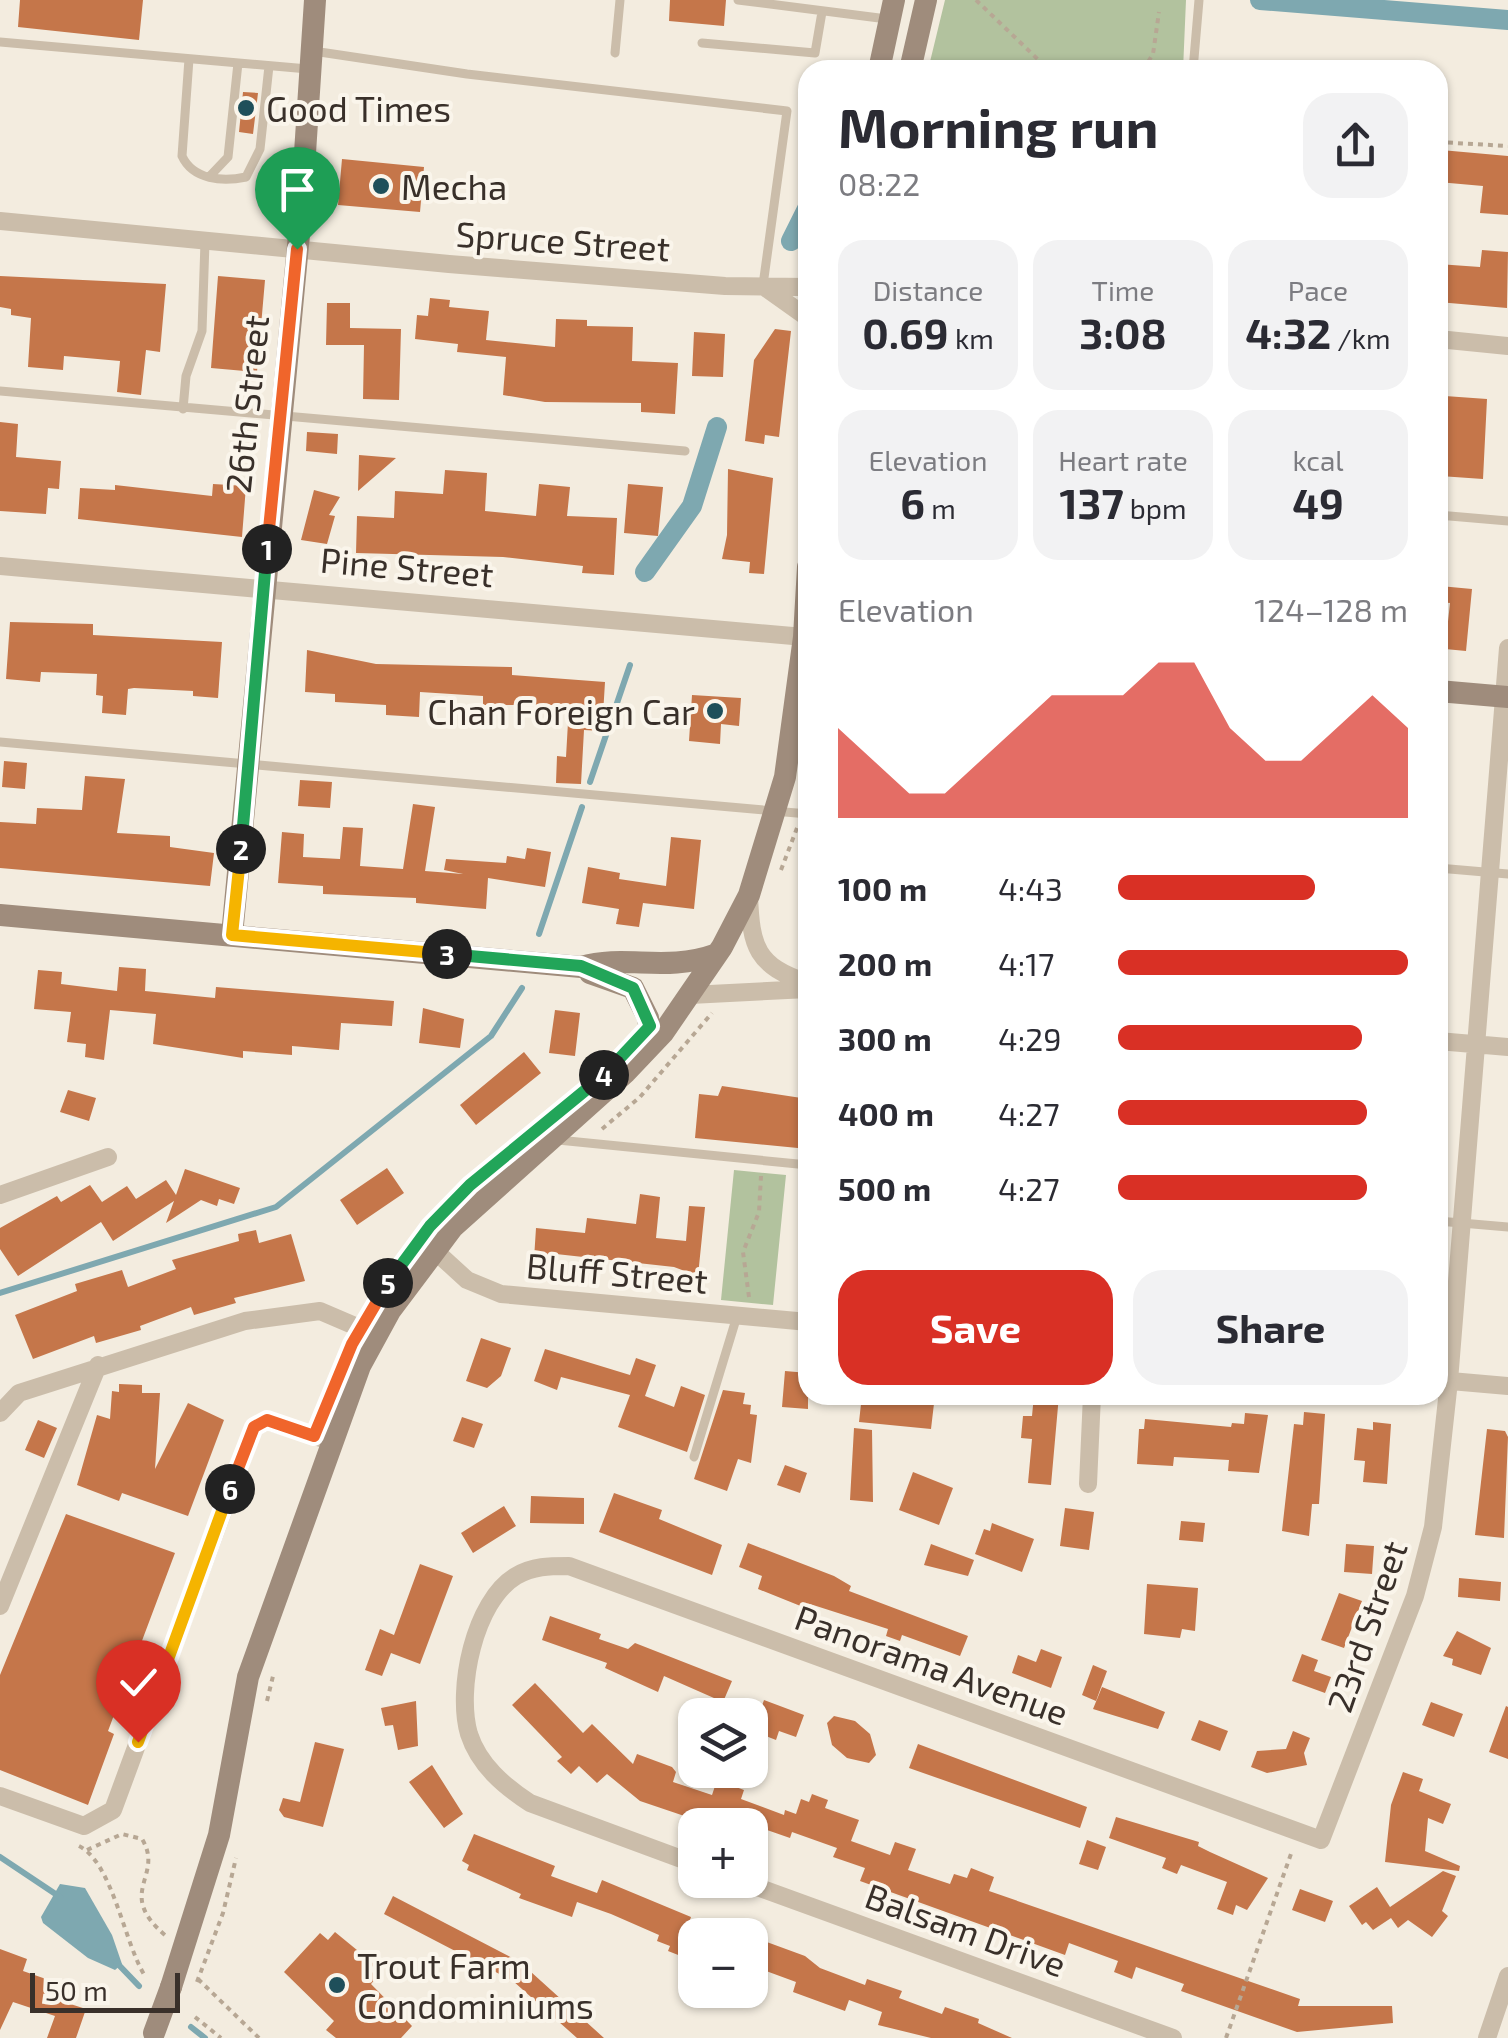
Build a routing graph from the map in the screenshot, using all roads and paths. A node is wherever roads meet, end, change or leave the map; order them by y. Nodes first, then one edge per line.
1 (315, 0) edge
2 (620, 0) edge
3 (738, 0) edge
4 (926, 0) edge
5 (976, 0) edge
6 (1199, 3) edge
7 (892, 10) edge
8 (822, 12) junction
9 (1159, 12) dead end
10 (0, 42) edge
11 (702, 43) dead end
12 (614, 53) dead end
13 (189, 59) junction
14 (309, 60) junction
15 (880, 60) edge
16 (912, 60) edge
17 (1039, 60) edge
18 (1150, 60) edge
19 (1194, 60) edge
20 (238, 63) junction
21 (269, 66) junction
22 (1448, 143) edge
23 (1508, 146) edge
24 (209, 177) junction
25 (0, 221) edge
26 (205, 242) junction
27 (297, 249) junction
28 (762, 286) junction
29 (798, 287) edge
30 (798, 311) edge
31 (1448, 341) edge
32 (1508, 346) edge
33 (0, 392) edge
34 (184, 409) junction
35 (280, 418) junction
36 (685, 451) dead end
37 (1448, 516) edge
38 (1508, 521) edge
39 (0, 566) edge
40 (264, 590) junction
41 (798, 636) edge
42 (1508, 648) edge
43 (1448, 692) edge
44 (798, 694) edge
45 (1506, 697) edge
46 (0, 742) edge
47 (249, 764) junction
48 (777, 812) junction
49 (798, 814) edge
50 (798, 829) edge
51 (1448, 869) edge
52 (1500, 874) edge
53 (776, 882) dead end
54 (749, 895) junction
55 (0, 914) edge
56 (232, 935) junction
57 (718, 954) junction
58 (581, 966) junction
59 (798, 981) edge
60 (798, 987) edge
61 (726, 992) junction
62 (690, 995) junction
63 (1448, 1042) edge
64 (652, 1044) junction
65 (1474, 1045) junction
66 (1508, 1048) edge
67 (550, 1139) junction
68 (583, 1144) junction
69 (108, 1157) dead end
70 (762, 1162) junction
71 (798, 1164) edge
72 (0, 1195) edge
73 (1448, 1222) edge
74 (1461, 1223) junction
75 (1508, 1227) edge
76 (434, 1250) junction
77 (744, 1317) junction
78 (798, 1321) edge
79 (376, 1335) junction
80 (1448, 1336) edge
81 (98, 1366) junction
82 (1448, 1380) edge
83 (1508, 1386) edge
84 (1092, 1405) edge
85 (1441, 1405) edge
86 (0, 1413) edge
87 (330, 1441) junction
88 (694, 1457) dead end
89 (1088, 1484) dead end
90 (0, 1606) edge
91 (276, 1666) dead end
92 (265, 1714) dead end
93 (0, 1796) edge
94 (1298, 1832) junction
95 (1321, 1840) joint
96 (73, 1842) dead end
97 (238, 1846) dead end
98 (87, 1850) junction
99 (678, 1858) edge
100 (768, 1891) edge
101 (176, 1927) dead end
102 (165, 1934) dead end
103 (170, 1942) dead end
104 (145, 1976) dead end
105 (1508, 1976) edge
106 (198, 1979) junction
107 (182, 1989) junction
108 (195, 2017) dead end
109 (153, 2035) edge
110 (221, 2038) edge
111 (259, 2038) edge
112 (1173, 2038) edge
113 (1226, 2038) edge
114 (1487, 2038) edge

1 - 14 street, 26th Street
2 - 12 lane
3 - 8 lane
4 - 16 street
5 - 17 path
6 - 19 lane
7 - 8 lane
7 - 15 street
8 - 11 lane
9 - 18 path
10 - 13 lane
13 - 20 lane
13 - 24 lane
14 - 21 lane
14 - 27 street, 26th Street
14 - 28 lane
20 - 21 lane
20 - 24 lane
21 - 24 lane
22 - 23 path
25 - 26 street, Spruce Street
26 - 27 street, Spruce Street
26 - 34 lane
27 - 28 street, Spruce Street
27 - 35 street, 26th Street
28 - 29 street, Spruce Street
28 - 30 street
31 - 32 street
33 - 34 lane
34 - 35 lane
35 - 36 lane
35 - 40 street, 26th Street
37 - 38 lane
39 - 40 street, Pine Street
40 - 41 street, Pine Street
40 - 47 street, 26th Street
42 - 45 street, 23rd Street
43 - 45 street
44 - 48 street
45 - 52 street, 23rd Street
46 - 47 lane
47 - 48 lane
47 - 56 street, 26th Street
48 - 49 lane
48 - 54 street
50 - 53 path
51 - 52 lane
52 - 65 street, 23rd Street
54 - 57 street
54 - 59 street
55 - 56 street
56 - 58 street
57 - 58 street
57 - 62 street
58 - 64 street
60 - 61 street
61 - 62 street
61 - 68 path
62 - 64 street
63 - 65 street
64 - 67 street
65 - 66 street
65 - 74 street, 23rd Street
67 - 68 lane
67 - 76 street
68 - 70 lane
69 - 72 street
70 - 71 lane
70 - 77 path
73 - 74 lane
74 - 75 lane
74 - 80 street, 23rd Street
76 - 77 street, Bluff Street
76 - 79 street
77 - 78 street, Bluff Street
77 - 88 lane
79 - 81 street
79 - 87 street
81 - 86 street
81 - 90 street
82 - 83 street
84 - 89 street
85 - 95 street, 23rd Street
87 - 93 street
87 - 107 street
91 - 92 path
94 - 95 street, Panorama Avenue
94 - 99 street, Panorama Avenue
94 - 113 path
96 - 98 path
97 - 106 path
98 - 102 path
98 - 104 path
100 - 112 street, Balsam Drive
101 - 103 path
105 - 114 street
106 - 107 path
106 - 111 path
107 - 109 street, bridge
108 - 110 path

